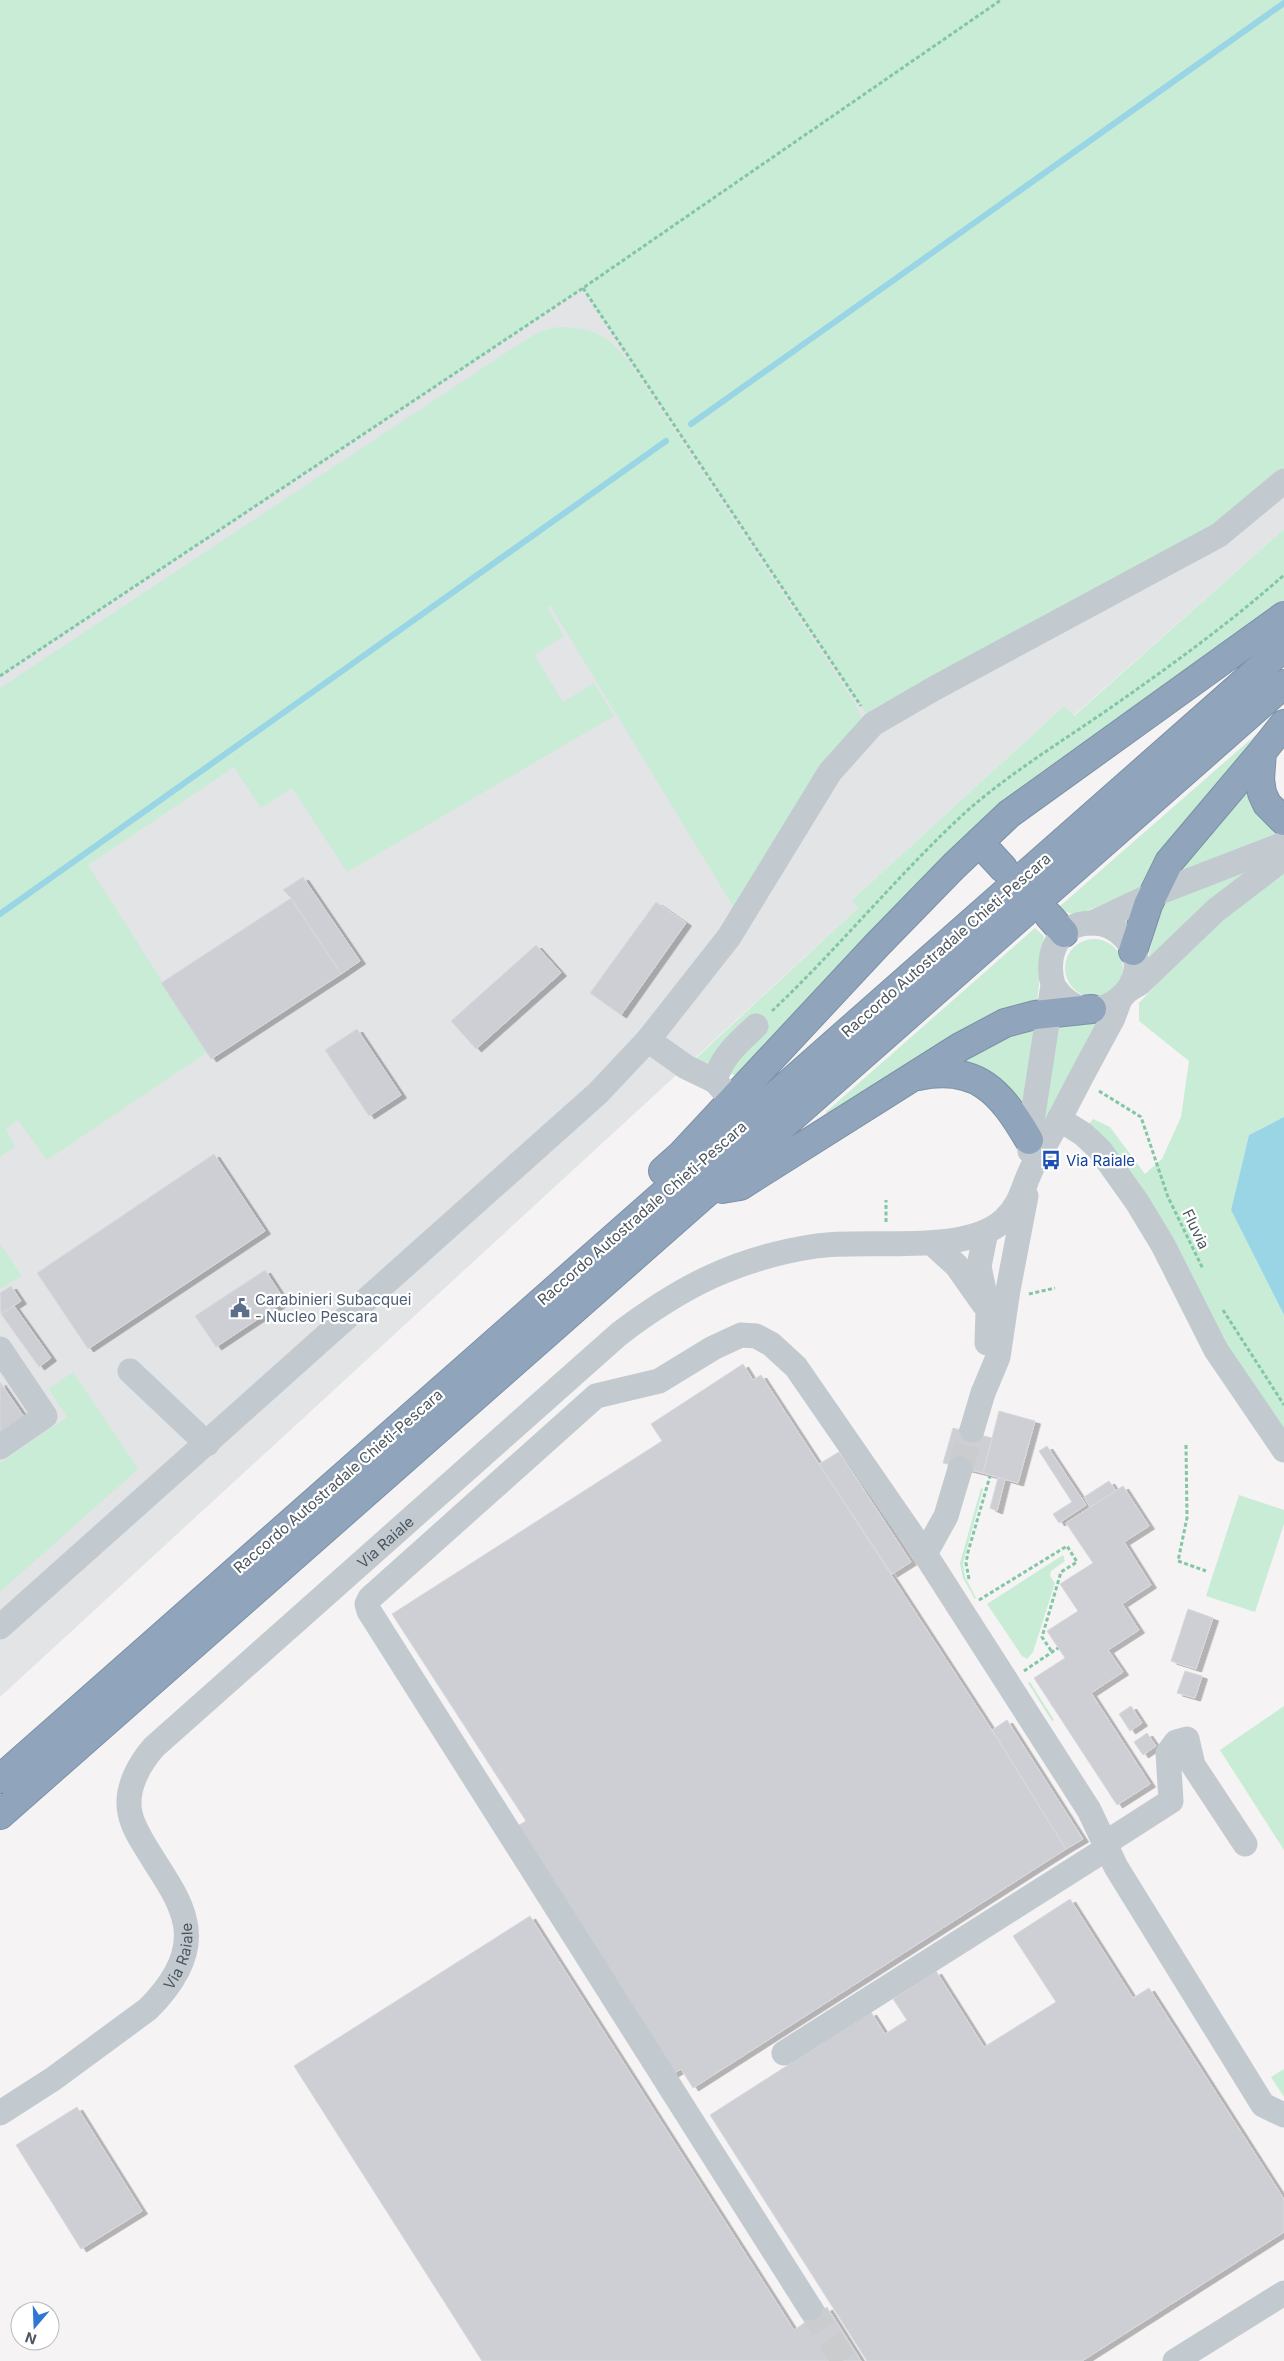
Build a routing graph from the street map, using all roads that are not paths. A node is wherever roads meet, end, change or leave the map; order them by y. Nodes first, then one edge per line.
1 (1284, 481) edge
2 (1284, 616) edge
3 (1284, 647) edge
4 (1284, 684) edge
5 (1284, 724) edge
6 (1262, 752) junction
7 (1284, 821) edge
8 (979, 842) junction
9 (1284, 844) edge
10 (1284, 858) edge
11 (1003, 868) dead end
12 (1152, 895) junction
13 (1092, 923) junction
14 (1133, 951) junction
15 (1054, 985) junction
16 (1125, 994) junction
17 (1092, 1009) junction
18 (1049, 1013) junction
19 (756, 1026) dead end
20 (648, 1040) junction
21 (914, 1076) junction
22 (724, 1090) junction
23 (1060, 1119) junction
24 (1029, 1140) junction
25 (1031, 1169) junction
26 (708, 1192) junction
27 (986, 1232) junction
28 (933, 1244) junction
29 (1008, 1290) junction
30 (543, 1301) junction
31 (988, 1311) junction
32 (0, 1349) edge
33 (130, 1370) dead end
34 (983, 1393) junction
35 (972, 1430) tunnel mouth
36 (207, 1444) junction
37 (0, 1446) edge
38 (1284, 1450) edge
39 (970, 1474) tunnel mouth
40 (925, 1554) junction
41 (0, 1627) edge
42 (0, 1778) edge
43 (0, 1814) edge
44 (1245, 1844) dead end
45 (1105, 1846) junction
46 (784, 2053) dead end
47 (0, 2113) edge
48 (1284, 2115) edge
49 (1284, 2293) edge
50 (810, 2308) tunnel mouth
51 (1174, 2361) edge

1 - 20 street
2 - 8 highway
3 - 30 highway, Raccordo Autostradale Chieti-Pescara
4 - 26 highway, Raccordo Autostradale Chieti-Pescara
5 - 6 highway
6 - 7 highway
6 - 12 highway
8 - 11 highway
8 - 22 highway
9 - 12 street
10 - 16 street
12 - 13 street
12 - 14 highway
13 - 14 street
13 - 15 street
14 - 16 street
15 - 17 street
15 - 18 street, Via Raiale
16 - 17 street
16 - 23 street, Via Raiale
17 - 18 highway
18 - 21 highway
18 - 24 street, Via Raiale
19 - 22 street
20 - 22 street
20 - 36 street
21 - 24 highway
21 - 26 highway
22 - 30 highway
23 - 25 street, Via Raiale
23 - 38 street
24 - 25 street, Via Raiale
25 - 27 street, Via Raiale
25 - 29 street
26 - 43 highway, Raccordo Autostradale Chieti-Pescara
27 - 28 street, Via Raiale
27 - 29 street
27 - 31 street
28 - 31 street
28 - 47 street, Via Raiale
29 - 34 street
30 - 42 highway, Raccordo Autostradale Chieti-Pescara
31 - 34 street
32 - 37 street
33 - 36 street
34 - 35 street
36 - 41 street
39 - 40 street
40 - 45 street
40 - 50 street
44 - 45 street
45 - 46 street
45 - 48 street
49 - 51 street

